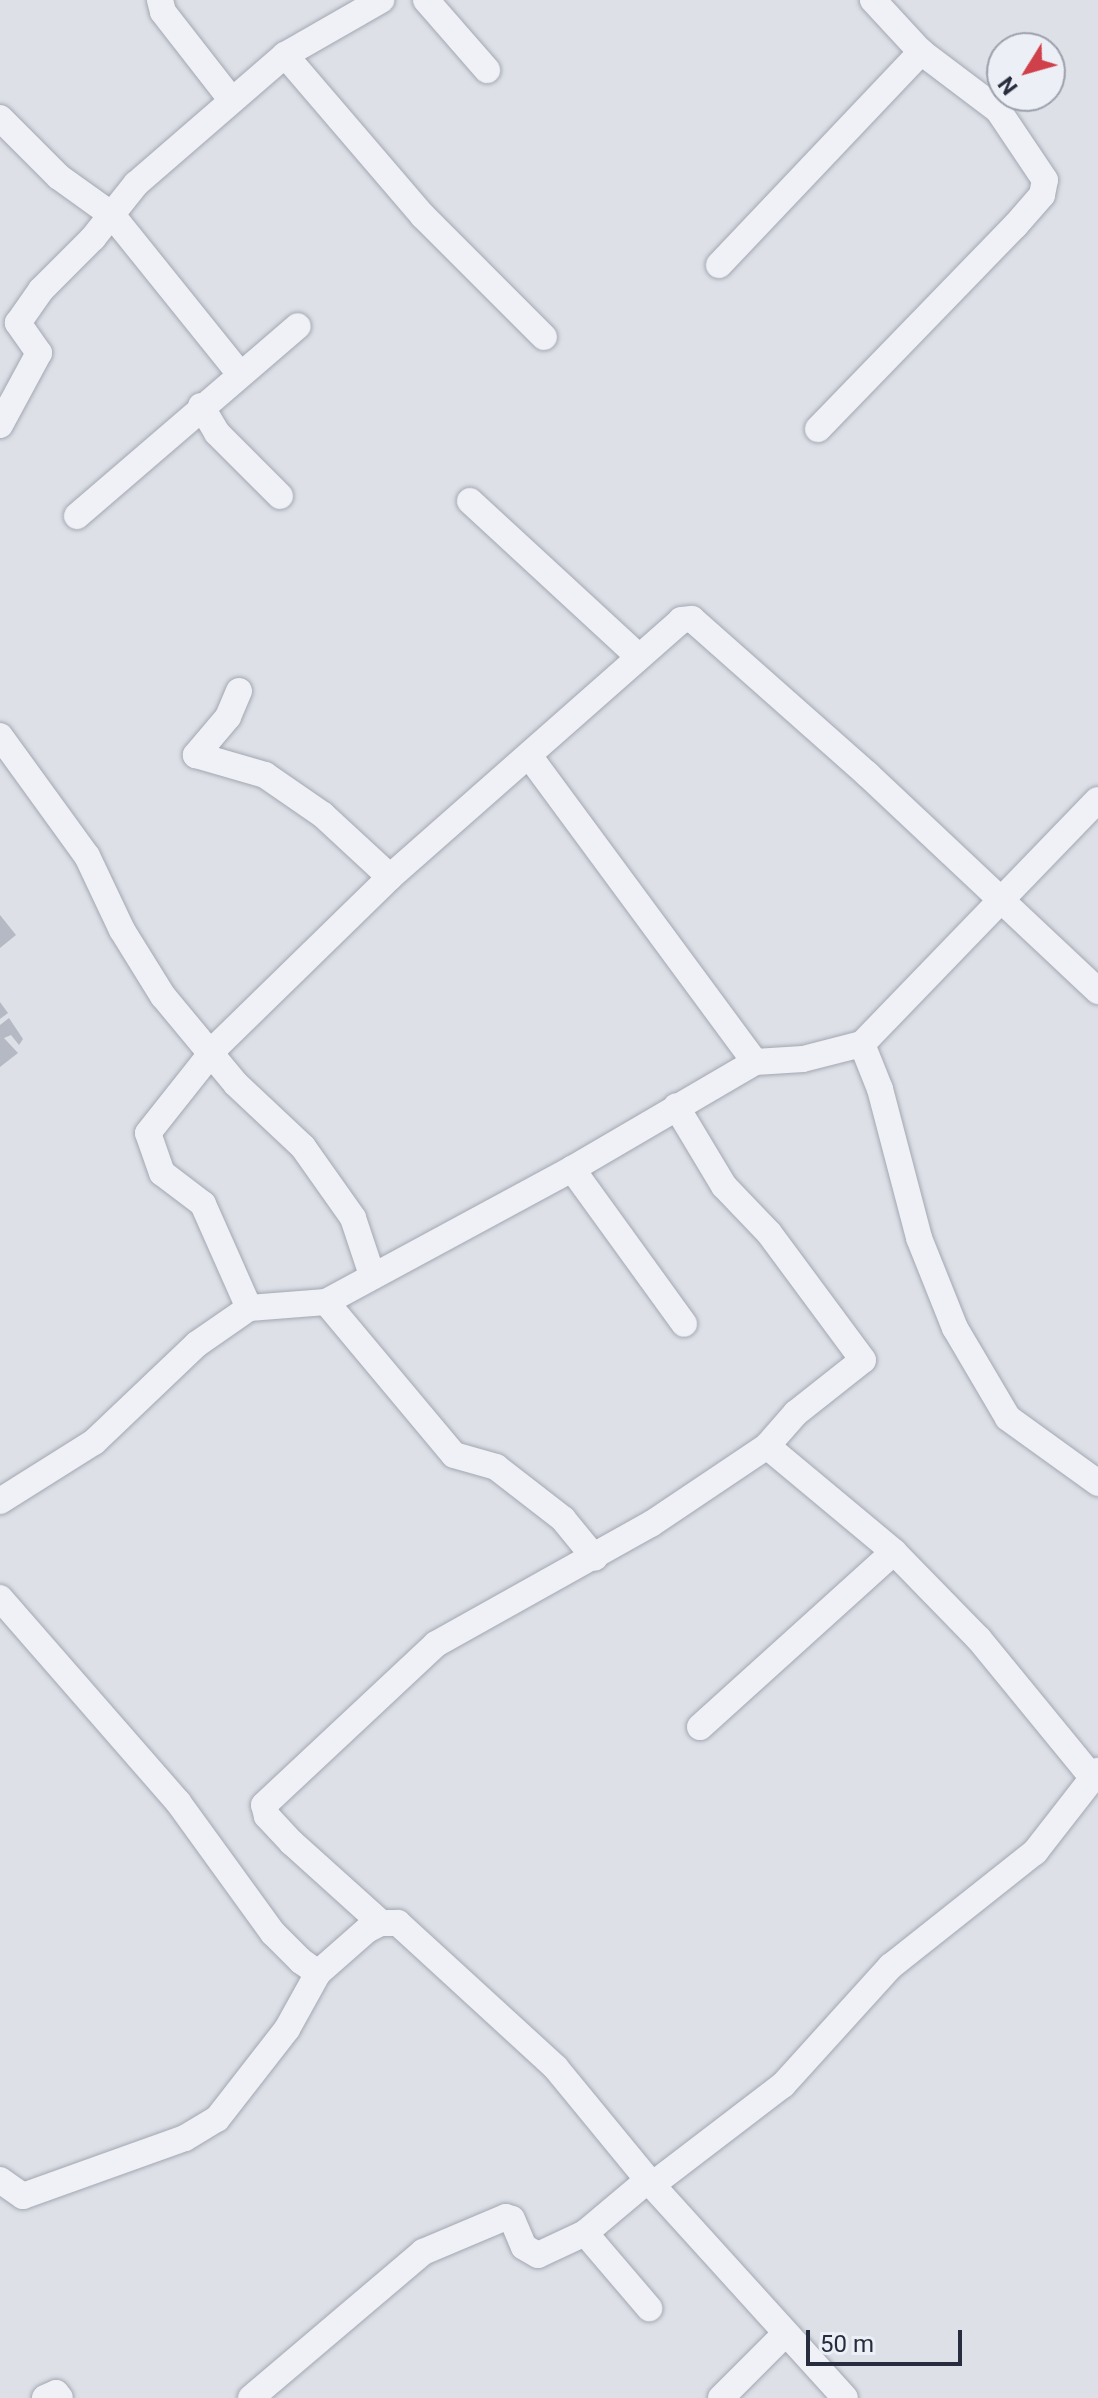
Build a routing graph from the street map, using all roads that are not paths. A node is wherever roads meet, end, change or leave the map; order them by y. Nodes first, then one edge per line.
1 (160, 0) edge
2 (381, 0) edge
3 (426, 0) edge
4 (873, 0) edge
5 (921, 52) junction
6 (285, 55) junction
7 (487, 70) dead end
8 (230, 98) junction
9 (0, 118) edge
10 (112, 215) junction
11 (719, 265) dead end
12 (298, 326) dead end
13 (544, 337) dead end
14 (239, 373) junction
15 (201, 406) junction
16 (0, 425) edge
17 (818, 429) dead end
18 (280, 496) dead end
19 (470, 501) dead end
20 (77, 516) dead end
21 (638, 656) junction
22 (239, 691) dead end
23 (0, 736) edge
24 (530, 757) junction
25 (1098, 800) edge
26 (390, 877) junction
27 (1003, 897) junction
28 (1098, 991) edge
29 (862, 1044) junction
30 (211, 1053) junction
31 (755, 1062) junction
32 (676, 1106) junction
33 (572, 1169) junction
34 (372, 1275) junction
35 (326, 1302) junction
36 (249, 1308) junction
37 (684, 1324) dead end
38 (767, 1446) junction
39 (1098, 1483) edge
40 (0, 1501) edge
41 (894, 1552) junction
42 (595, 1558) junction
43 (0, 1598) edge
44 (700, 1727) dead end
45 (1094, 1773) edge
46 (381, 1923) junction
47 (318, 1973) junction
48 (0, 2180) edge
49 (650, 2183) junction
50 (585, 2233) junction
51 (649, 2308) dead end
52 (785, 2334) junction
53 (45, 2398) edge
54 (60, 2398) edge
55 (251, 2398) edge
56 (721, 2398) edge
57 (845, 2398) edge

1 - 8 street
2 - 6 street
3 - 7 street
4 - 5 street
5 - 11 street
5 - 17 street
6 - 8 street
6 - 13 street
8 - 10 street
9 - 10 street
10 - 14 street
10 - 16 street
12 - 14 street
14 - 15 street
15 - 18 street
15 - 20 street
19 - 21 street
21 - 24 street
21 - 27 street
22 - 26 street
23 - 30 street
24 - 26 street
24 - 31 street
25 - 27 street
26 - 30 street
27 - 28 street
27 - 29 street
29 - 31 street
29 - 39 street
30 - 34 street
30 - 36 street
31 - 32 street
32 - 33 street
32 - 38 street
33 - 34 street
33 - 37 street
34 - 35 street
35 - 36 street
35 - 42 street
36 - 40 street
38 - 41 street
38 - 42 street
41 - 44 street
41 - 45 street
42 - 46 street
43 - 47 street
45 - 49 street
46 - 47 street
46 - 49 street
47 - 48 street
49 - 50 street
49 - 52 street
50 - 51 street
50 - 55 street
52 - 56 street
52 - 57 street
53 - 54 street

